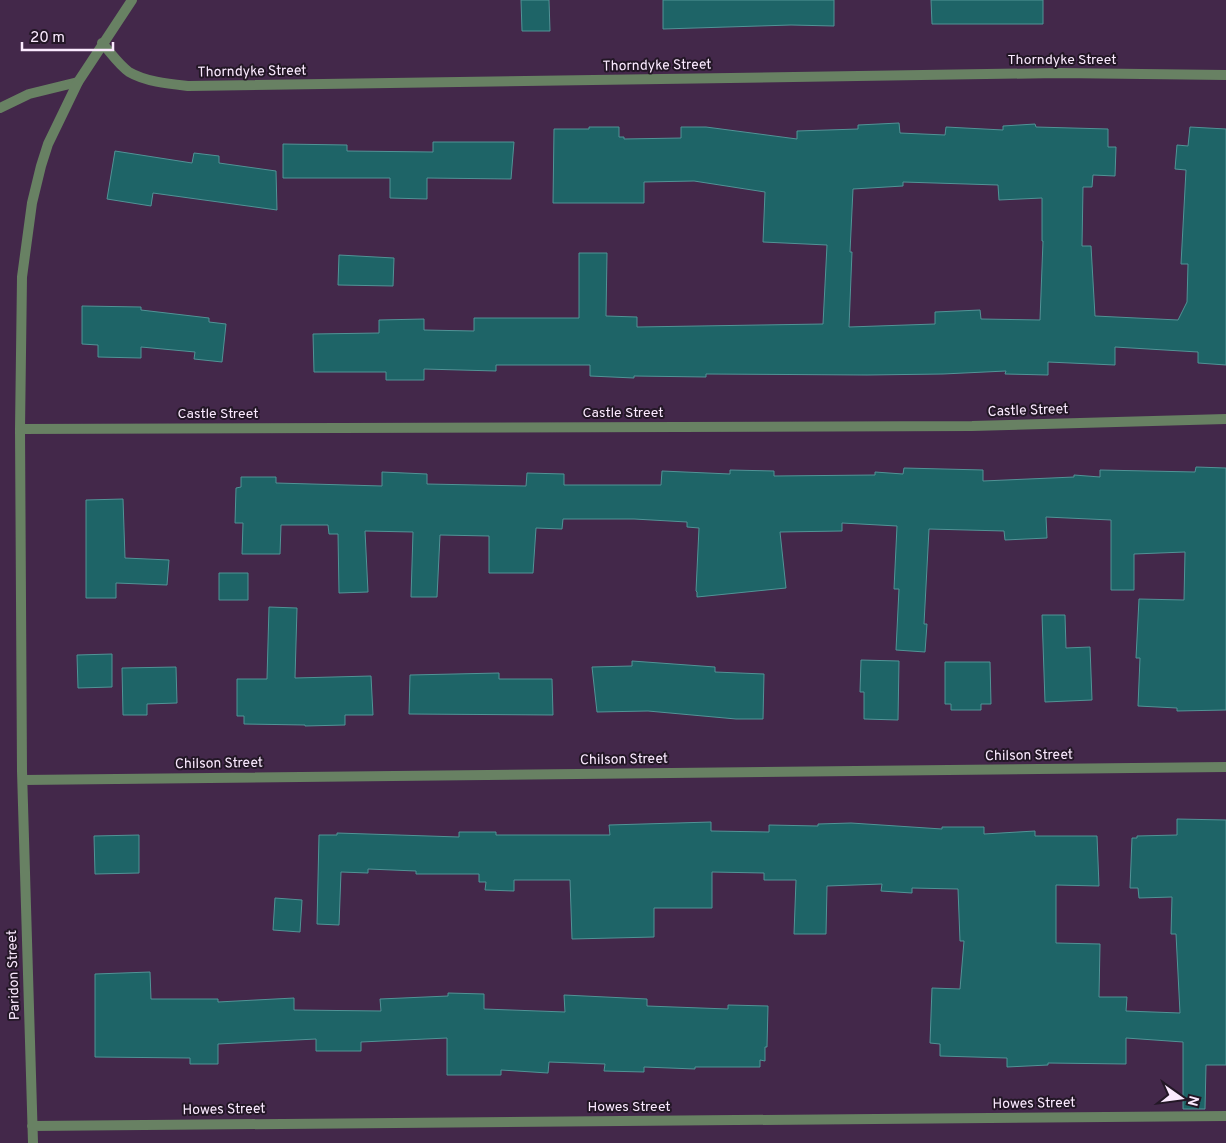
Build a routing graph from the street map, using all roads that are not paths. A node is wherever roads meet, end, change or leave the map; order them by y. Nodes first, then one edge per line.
1 (132, 0) edge
2 (102, 44) junction
3 (1226, 75) edge
4 (78, 82) junction
5 (0, 108) edge
6 (1226, 419) edge
7 (20, 429) junction
8 (1226, 767) edge
9 (22, 780) junction
10 (1226, 1116) edge
11 (32, 1126) junction
12 (32, 1143) edge

1 - 2 street, Paridon Street
2 - 3 street, Thorndyke Street
2 - 4 street, Paridon Street
4 - 5 street
4 - 7 street, Paridon Street
6 - 7 street, Castle Street
7 - 9 street, Paridon Street
8 - 9 street, Chilson Street
9 - 11 street, Paridon Street
10 - 11 street, Howes Street
11 - 12 street, Paridon Street

